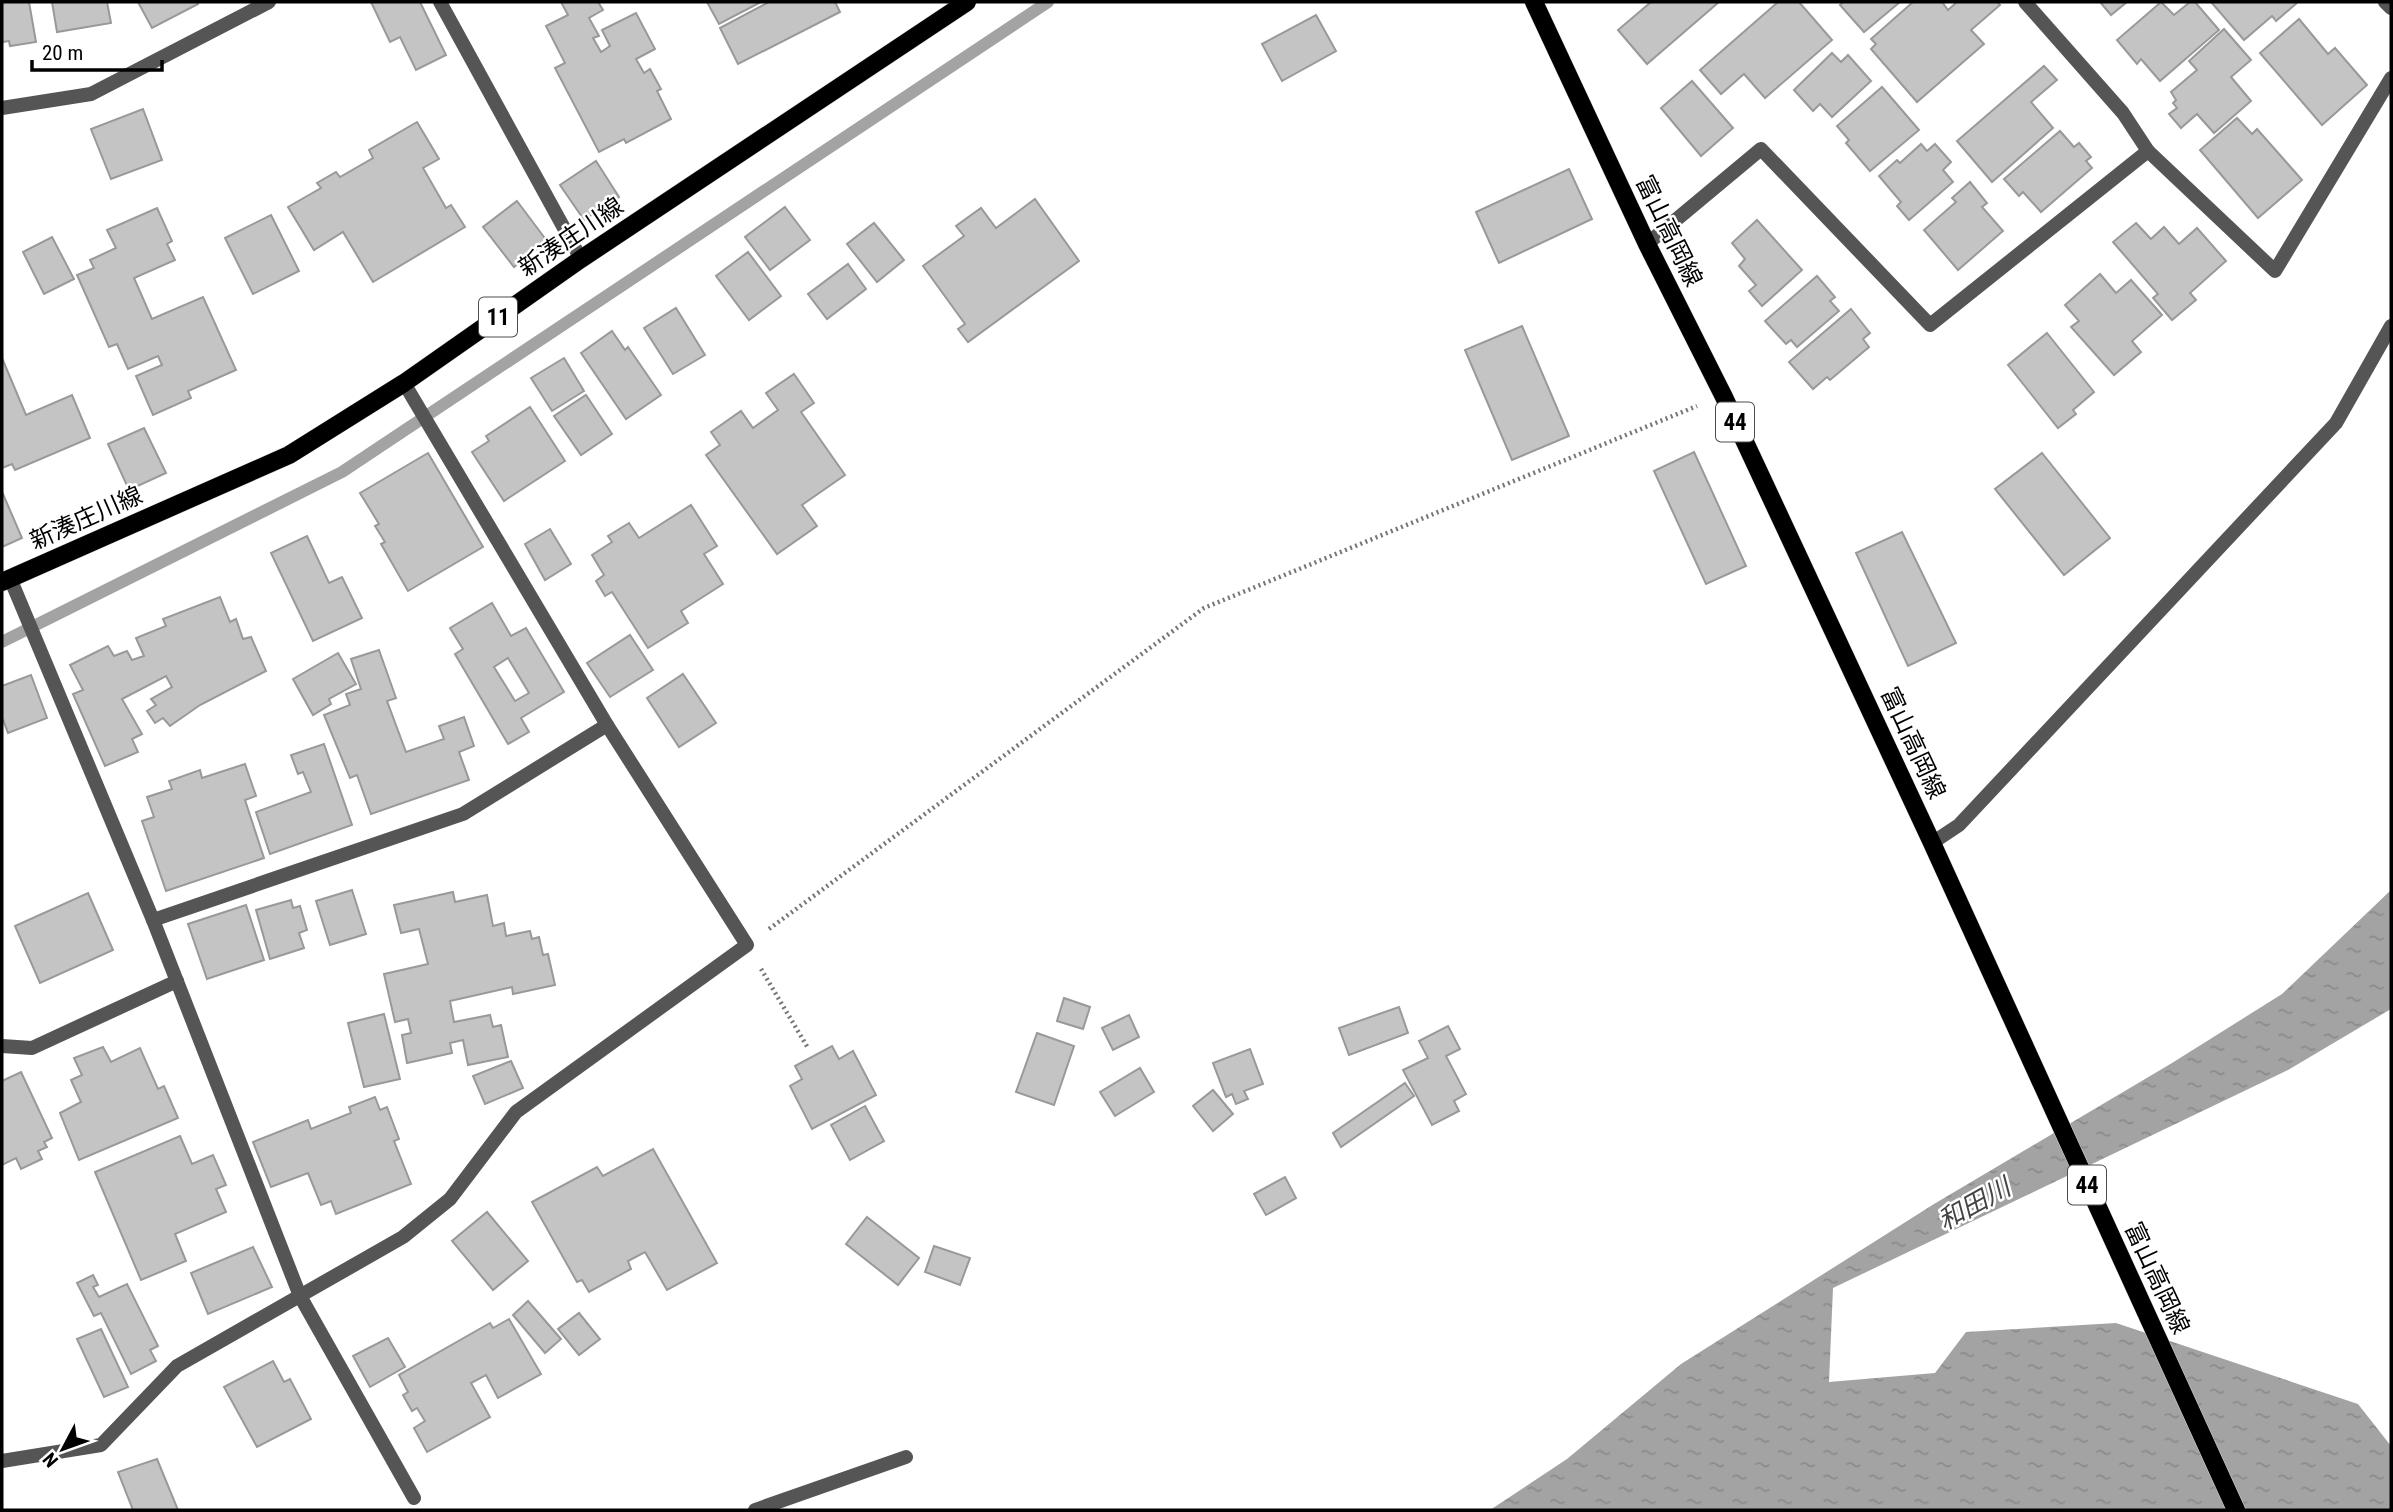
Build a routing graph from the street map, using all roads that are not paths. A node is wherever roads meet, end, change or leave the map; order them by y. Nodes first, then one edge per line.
1 (269, 2) edge
2 (440, 2) edge
3 (967, 2) edge
4 (1535, 2) edge
5 (2025, 2) edge
6 (2385, 2) edge
7 (2391, 8) edge
8 (2391, 78) edge
9 (2, 108) edge
10 (2148, 151) junction
11 (1647, 244) junction
12 (581, 259) junction
13 (2391, 326) edge
14 (404, 383) junction
15 (6, 580) edge
16 (607, 725) junction
17 (1936, 851) junction
18 (153, 920) junction
19 (177, 981) junction
20 (2, 1046) edge
21 (300, 1296) junction
22 (906, 1457) dead end
23 (2, 1461) edge
24 (414, 1498) dead end
25 (755, 1510) edge
26 (2236, 1510) edge

1 - 9 street
2 - 12 street
3 - 12 main road, 新湊庄川線 / 11
4 - 11 main road, 富山高岡線 / 44
5 - 10 street
6 - 7 street
8 - 10 street
10 - 11 street
11 - 17 main road, 富山高岡線 / 44
12 - 14 main road, 新湊庄川線 / 11
13 - 17 street
14 - 15 main road, 新湊庄川線 / 11
14 - 16 street
15 - 18 street
16 - 18 street
16 - 21 street
17 - 26 main road, 富山高岡線 / 44
18 - 19 street
19 - 20 street
19 - 21 street
21 - 23 street
21 - 24 street
22 - 25 street

